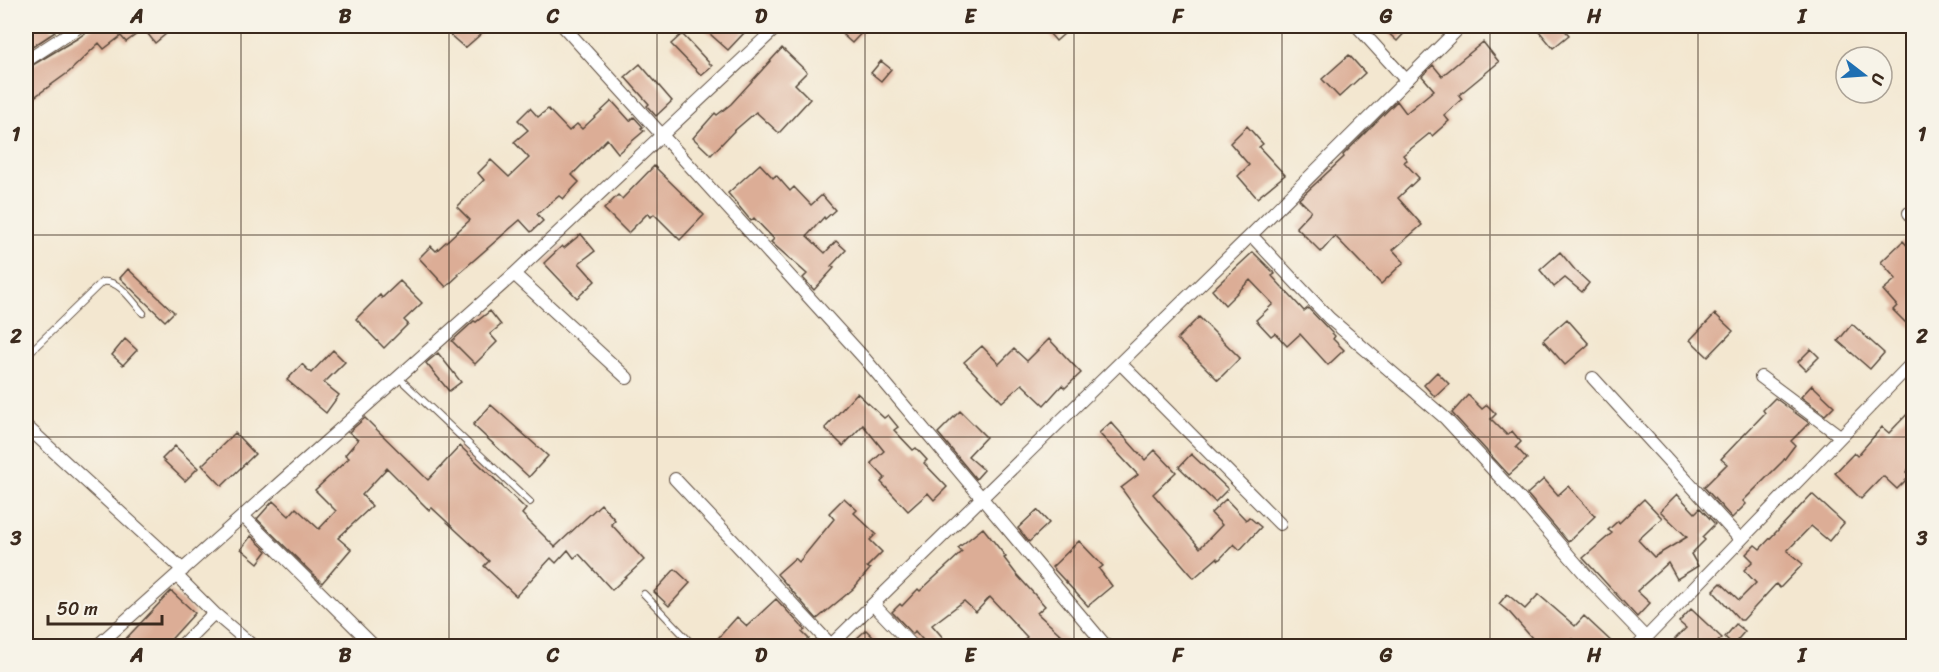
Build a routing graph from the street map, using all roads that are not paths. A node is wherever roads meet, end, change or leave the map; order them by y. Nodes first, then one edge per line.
1 (80, 26) edge
2 (563, 26) edge
3 (778, 26) edge
4 (1357, 26) edge
5 (1461, 26) edge
6 (26, 61) edge
7 (1406, 80) junction
8 (663, 134) junction
9 (1251, 235) junction
10 (514, 274) junction
11 (143, 313) dead end
12 (26, 356) edge
13 (1914, 361) edge
14 (1120, 363) junction
15 (1761, 376) dead end
16 (399, 378) junction
17 (627, 378) dead end
18 (1593, 378) dead end
19 (26, 426) edge
20 (1840, 436) junction
21 (675, 479) dead end
22 (981, 499) junction
23 (530, 502) dead end
24 (244, 517) junction
25 (1280, 524) dead end
26 (1740, 538) junction
27 (180, 573) junction
28 (644, 594) dead end
29 (873, 604) junction
30 (214, 613) junction
31 (1642, 642) edge
32 (97, 646) edge
33 (181, 646) edge
34 (253, 646) edge
35 (374, 646) edge
36 (694, 646) edge
37 (831, 646) edge
38 (913, 646) edge
39 (1106, 646) edge

1 - 6 street
2 - 8 street
3 - 8 street
4 - 7 street
5 - 7 street
7 - 9 street
8 - 10 street
8 - 22 street
9 - 14 street
9 - 31 street
10 - 16 street
10 - 17 street
11 - 12 lane
13 - 20 street
14 - 22 street
14 - 25 street
15 - 20 street
16 - 23 lane
16 - 24 street
18 - 26 street
19 - 27 street
20 - 26 street
21 - 37 street
22 - 29 street
22 - 39 street
24 - 27 street
24 - 35 street
26 - 31 street
27 - 30 street
27 - 32 street
28 - 36 lane
29 - 37 street
29 - 38 street
30 - 33 street
30 - 34 street

